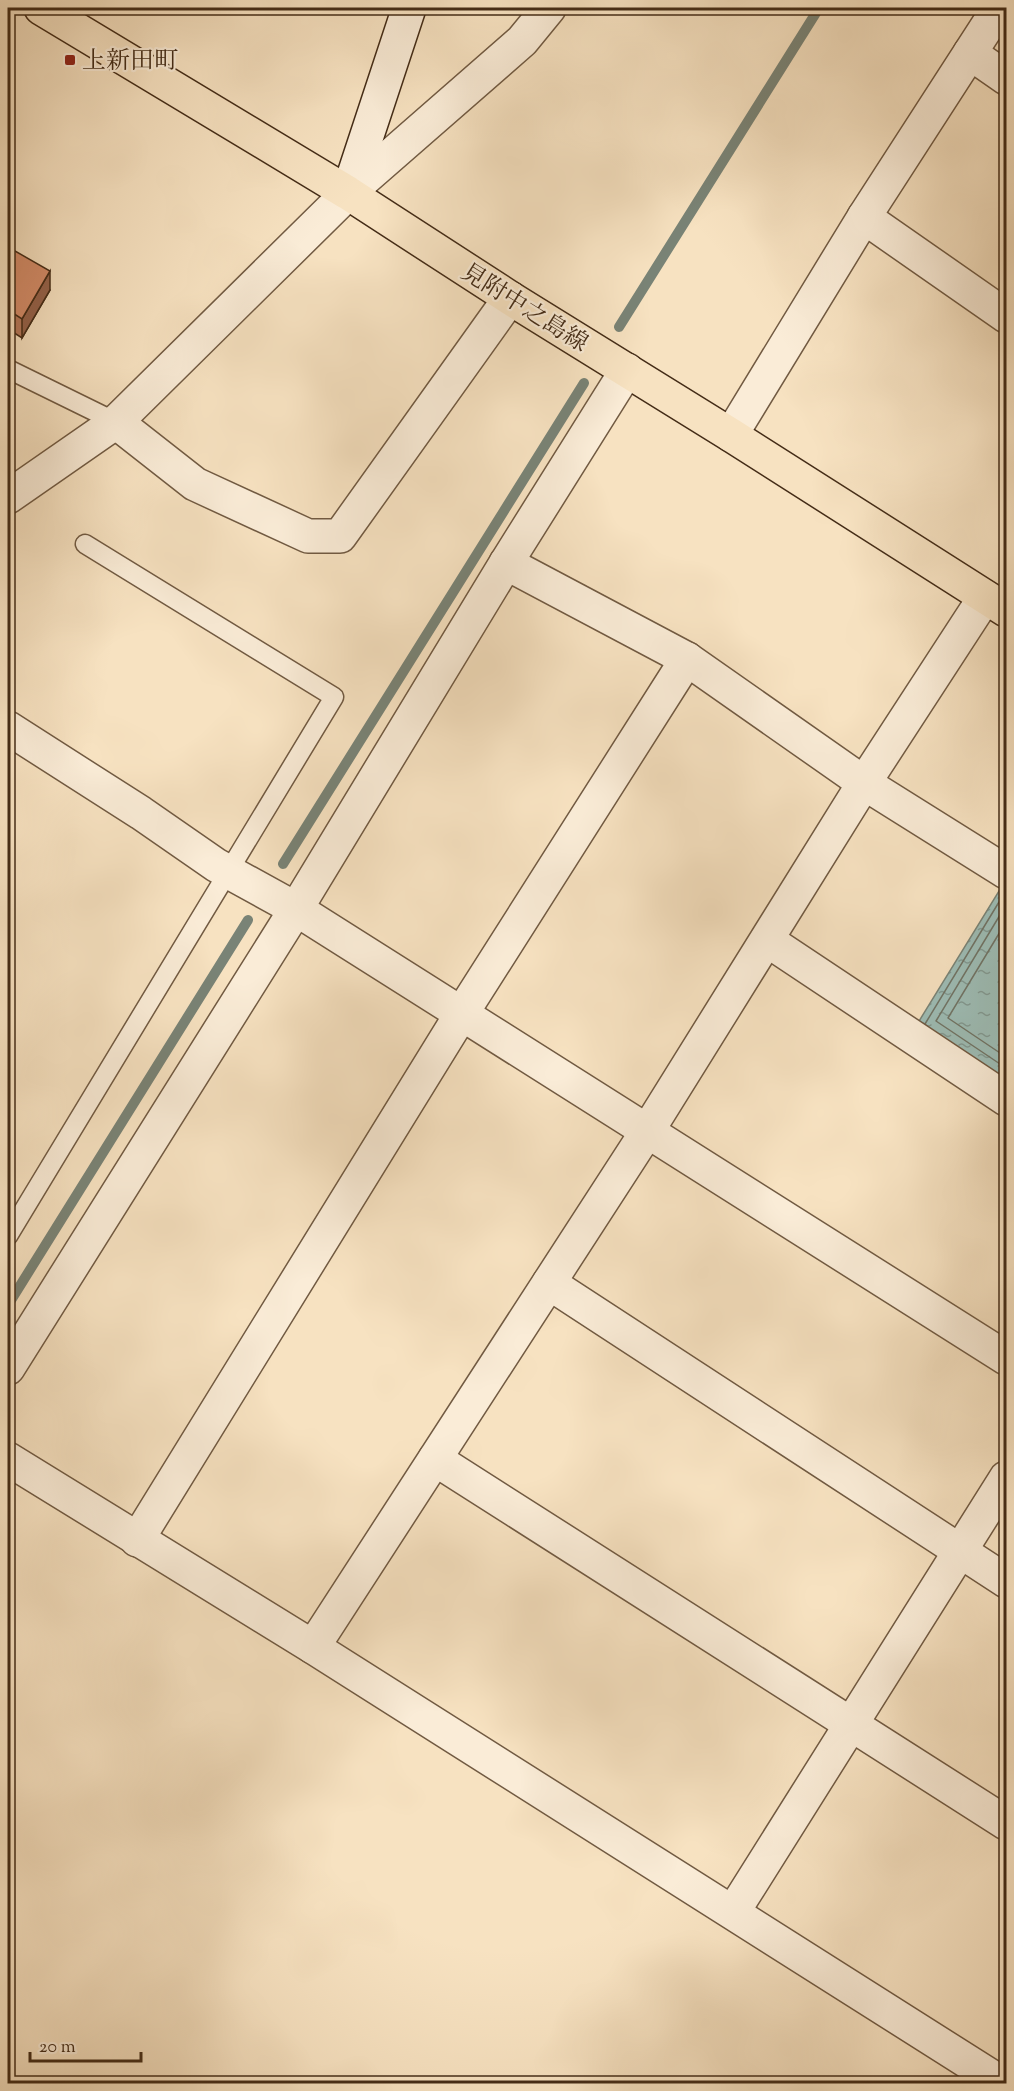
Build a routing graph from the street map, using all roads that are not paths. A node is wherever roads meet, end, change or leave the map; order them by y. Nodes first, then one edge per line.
1 (41, 8) edge
2 (409, 8) edge
3 (549, 8) edge
4 (999, 8) edge
5 (970, 53) junction
6 (1006, 78) edge
7 (348, 193) junction
8 (864, 217) junction
9 (510, 298) junction
10 (1006, 316) edge
11 (8, 369) edge
12 (627, 370) junction
13 (116, 422) junction
14 (731, 435) junction
15 (8, 497) edge
16 (85, 544) dead end
17 (506, 562) junction
18 (996, 604) edge
19 (687, 659) junction
20 (8, 728) edge
21 (864, 783) junction
22 (228, 872) junction
23 (1006, 872) edge
24 (296, 909) junction
25 (767, 940) junction
26 (462, 1014) junction
27 (1006, 1099) edge
28 (648, 1130) junction
29 (8, 1236) edge
30 (549, 1283) junction
31 (1006, 1358) edge
32 (8, 1368) edge
33 (8, 1459) edge
34 (435, 1459) junction
35 (1006, 1478) edge
36 (137, 1540) junction
37 (960, 1551) junction
38 (1006, 1581) edge
39 (313, 1647) junction
40 (851, 1725) junction
41 (1006, 1823) edge
42 (733, 1912) junction
43 (1003, 2084) edge

1 - 7 main road, 見附中之島線
2 - 7 street
3 - 7 street
4 - 5 street
5 - 6 street
5 - 8 street
7 - 9 main road, 見附中之島線
7 - 13 street
8 - 10 street
8 - 14 street
9 - 12 main road, 見附中之島線
9 - 13 street
11 - 13 lane
12 - 14 main road, 見附中之島線
12 - 17 street
13 - 15 street
14 - 18 main road, 見附中之島線
16 - 22 lane
17 - 19 street
17 - 24 street
18 - 21 street
19 - 21 street
19 - 26 street
20 - 22 street
21 - 23 street
21 - 25 street
22 - 24 street
22 - 29 lane
24 - 26 street
24 - 32 street
25 - 27 street
25 - 28 street
26 - 28 street
26 - 36 street
28 - 30 street
28 - 31 street
30 - 34 street
30 - 37 street
33 - 36 street
34 - 39 street
34 - 40 street
35 - 37 street
36 - 39 street
37 - 38 street
37 - 40 street
39 - 42 street
40 - 41 street
40 - 42 street
42 - 43 street

